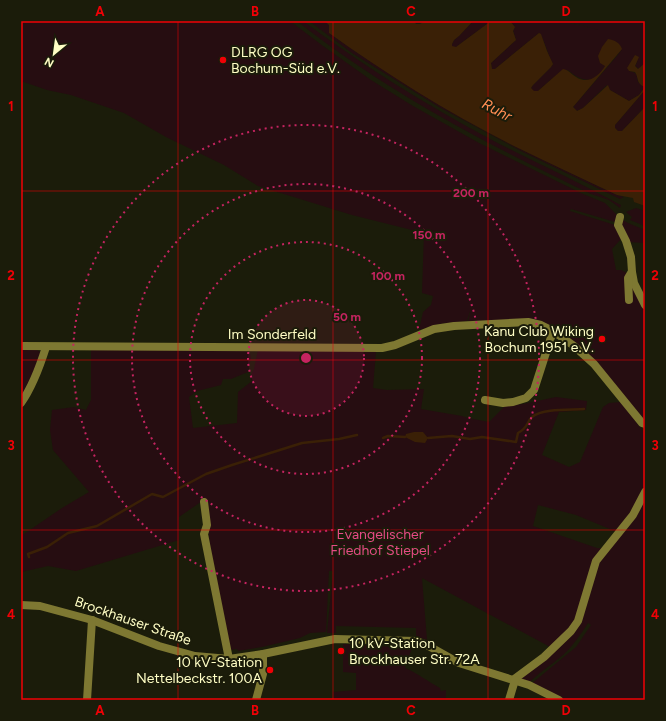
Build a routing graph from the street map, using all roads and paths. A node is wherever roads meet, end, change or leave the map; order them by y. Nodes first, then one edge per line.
1 (620, 216) dead end
2 (632, 272) junction
3 (629, 300) dead end
4 (645, 305) edge
5 (553, 331) junction
6 (21, 346) edge
7 (46, 347) junction
8 (485, 400) dead end
9 (21, 403) edge
10 (645, 424) edge
11 (645, 492) edge
12 (204, 502) dead end
13 (21, 604) edge
14 (92, 620) junction
15 (263, 654) junction
16 (229, 659) junction
17 (514, 680) junction
18 (87, 700) edge
19 (256, 700) edge
20 (509, 700) edge
21 (559, 700) edge

1 - 2 street
2 - 3 street
2 - 4 street
5 - 7 street, Im Sonderfeld
5 - 8 street
5 - 10 street, Im Sonderfeld
6 - 7 street, Im Sonderfeld
7 - 9 street
11 - 17 street
12 - 16 street
13 - 14 street, Brockhauser Straße
14 - 16 street, Brockhauser Straße
14 - 18 street
15 - 16 street, Brockhauser Straße
15 - 17 street, Brockhauser Straße
15 - 19 street
17 - 20 street
17 - 21 street, Brockhauser Straße

